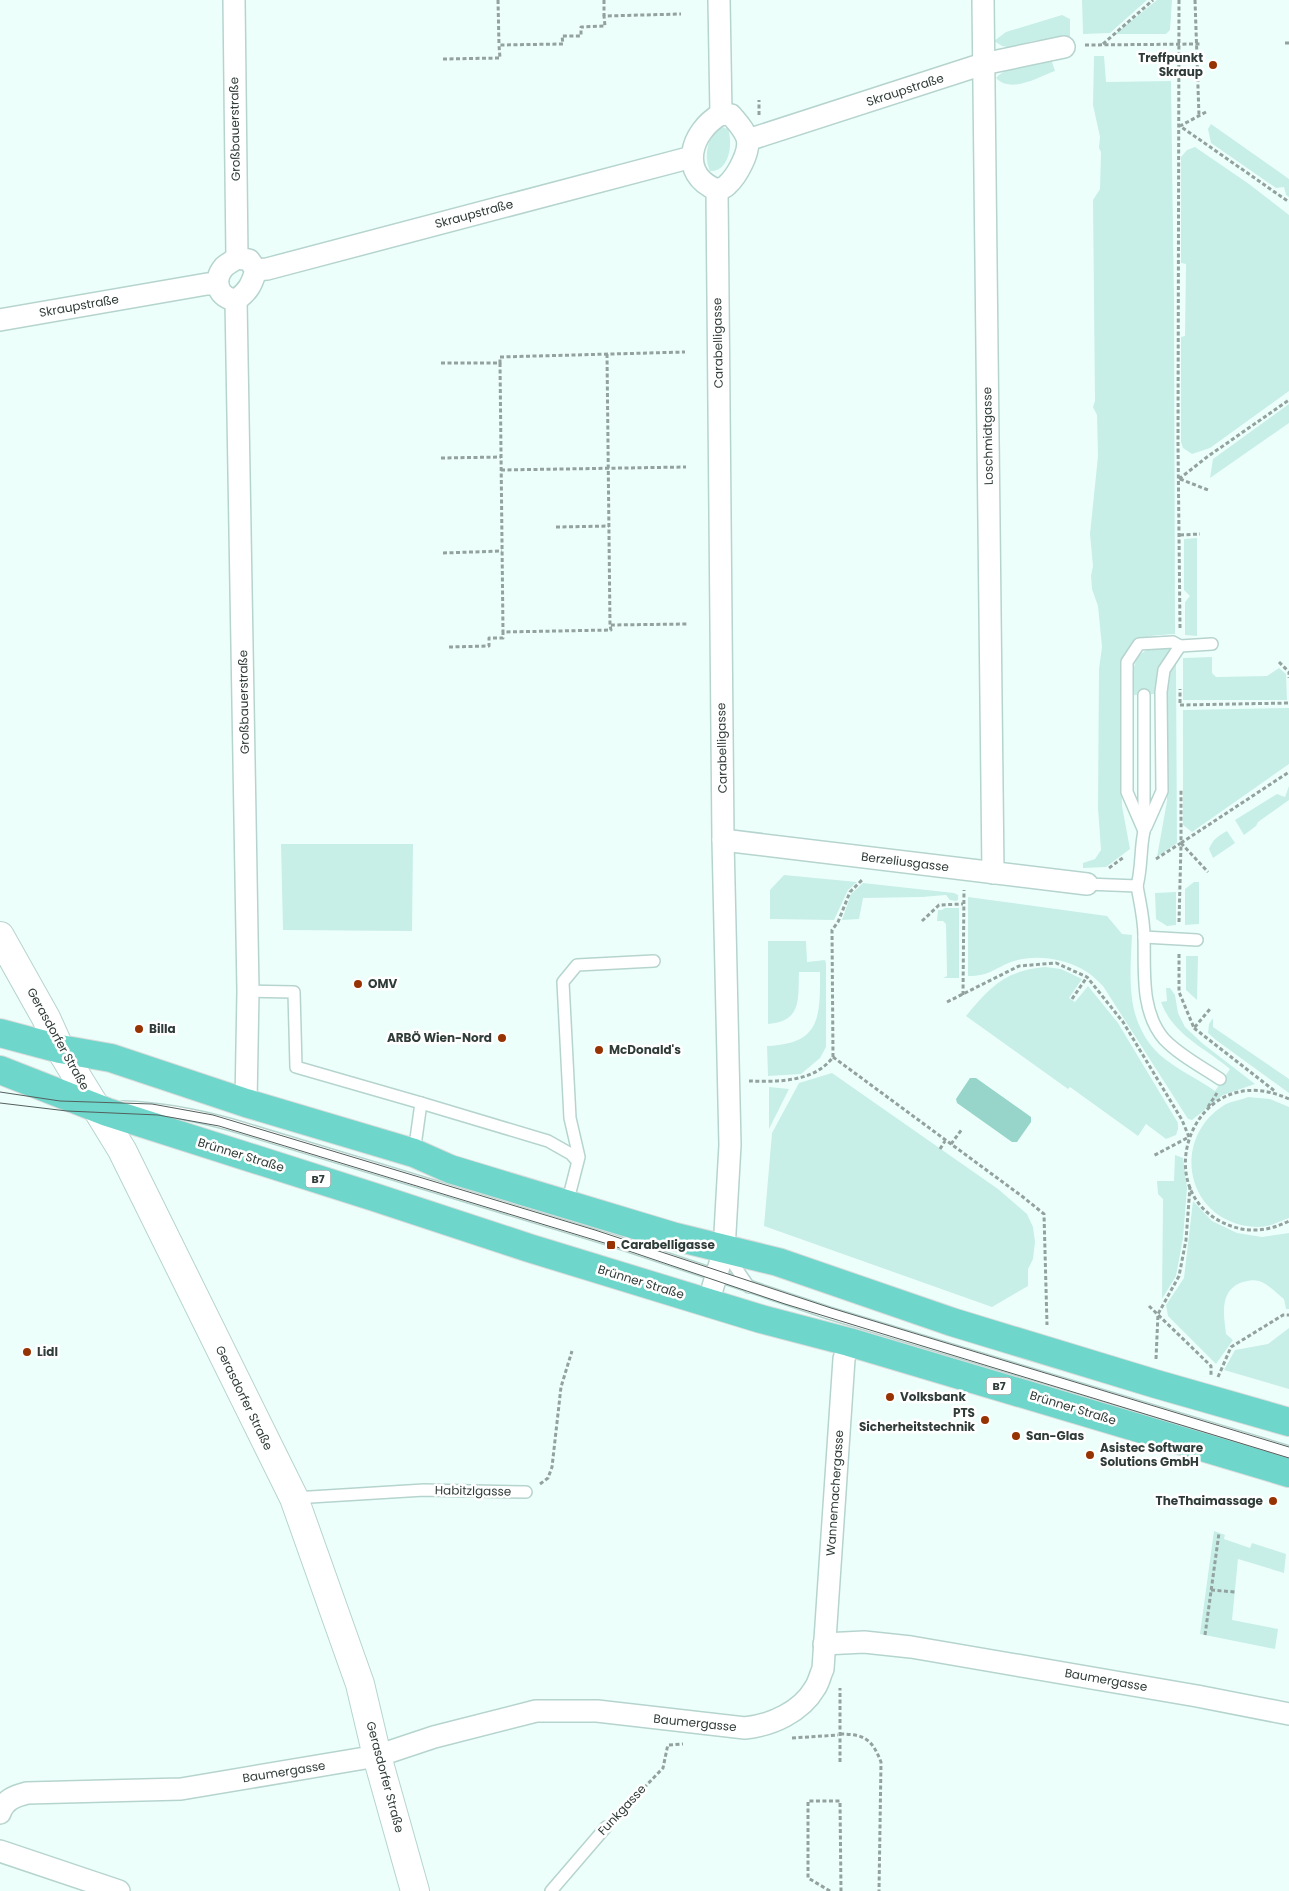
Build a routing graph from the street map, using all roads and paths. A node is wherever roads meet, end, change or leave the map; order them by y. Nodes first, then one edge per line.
1 (234, 0) edge
2 (498, 0) edge
3 (604, 0) edge
4 (719, 0) edge
5 (983, 0) edge
6 (1153, 0) edge
7 (1179, 0) edge
8 (1195, 0) edge
9 (681, 14) dead end
10 (604, 16) junction
11 (1179, 43) junction
12 (1103, 44) junction
13 (1198, 44) junction
14 (499, 45) junction
15 (1064, 47) joint
16 (443, 59) dead end
17 (984, 64) junction
18 (1206, 112) dead end
19 (721, 114) junction
20 (1199, 116) junction
21 (1180, 126) junction
22 (748, 140) junction
23 (692, 157) junction
24 (717, 190) junction
25 (1289, 202) edge
26 (238, 258) junction
27 (256, 270) junction
28 (218, 284) junction
29 (236, 300) junction
30 (0, 320) edge
31 (685, 352) dead end
32 (608, 354) junction
33 (441, 363) dead end
34 (500, 363) junction
35 (1289, 400) edge
36 (501, 457) junction
37 (441, 458) dead end
38 (686, 467) dead end
39 (609, 469) junction
40 (501, 470) junction
41 (1179, 479) junction
42 (1208, 490) dead end
43 (609, 526) junction
44 (556, 527) dead end
45 (1200, 534) dead end
46 (1180, 535) junction
47 (502, 551) junction
48 (443, 552) dead end
49 (688, 624) dead end
50 (610, 625) junction
51 (503, 632) junction
52 (1212, 644) dead end
53 (1180, 646) junction
54 (449, 647) dead end
55 (1279, 662) dead end
56 (1289, 678) edge
57 (1180, 685) dead end
58 (1144, 694) dead end
59 (1289, 703) edge
60 (1180, 705) junction
61 (1180, 714) dead end
62 (1289, 772) edge
63 (1180, 784) dead end
64 (1144, 831) junction
65 (723, 840) junction
66 (1181, 843) junction
67 (1141, 846) junction
68 (870, 857) junction
69 (964, 869) junction
70 (1141, 869) junction
71 (1208, 872) dead end
72 (993, 873) junction
73 (1087, 884) junction
74 (1137, 886) junction
75 (963, 904) junction
76 (922, 922) dead end
77 (0, 936) edge
78 (1144, 937) junction
79 (1196, 940) dead end
80 (654, 961) dead end
81 (1087, 977) junction
82 (248, 991) junction
83 (963, 994) junction
84 (1072, 1000) dead end
85 (947, 1002) dead end
86 (1194, 1028) dead end
87 (0, 1033) edge
88 (60, 1049) junction
89 (833, 1057) junction
90 (0, 1070) edge
91 (1220, 1079) dead end
92 (729, 1081) junction
93 (1279, 1094) junction
94 (1289, 1099) edge
95 (246, 1103) junction
96 (421, 1103) junction
97 (97, 1108) junction
98 (962, 1129) dead end
99 (1189, 1137) junction
100 (945, 1141) junction
101 (951, 1145) junction
102 (940, 1149) dead end
103 (414, 1153) junction
104 (1153, 1156) dead end
105 (578, 1159) junction
106 (1190, 1187) junction
107 (567, 1204) junction
108 (1289, 1221) edge
109 (720, 1262) junction
110 (749, 1287) junction
111 (708, 1303) junction
112 (1150, 1306) dead end
113 (1158, 1314) junction
114 (1289, 1315) edge
115 (1046, 1325) dead end
116 (849, 1342) junction
117 (572, 1351) dead end
118 (1156, 1360) dead end
119 (1211, 1376) dead end
120 (1218, 1378) dead end
121 (1289, 1422) edge
122 (1289, 1452) edge
123 (1289, 1474) edge
124 (526, 1492) joint
125 (294, 1498) junction
126 (1219, 1533) dead end
127 (1211, 1590) junction
128 (1235, 1592) dead end
129 (1205, 1635) dead end
130 (824, 1644) junction
131 (840, 1679) dead end
132 (1289, 1714) edge
133 (674, 1720) junction
134 (840, 1734) junction
135 (378, 1756) junction
136 (840, 1762) dead end
137 (0, 1813) edge
138 (606, 1827) joint
139 (0, 1851) edge
140 (119, 1891) edge
141 (415, 1891) edge
142 (551, 1891) edge
143 (830, 1891) edge
144 (841, 1891) edge
145 (879, 1891) edge

1 - 26 street, Großbauerstraße
2 - 14 path
3 - 10 path
4 - 19 street
5 - 17 street, Loschmidtgasse
6 - 12 path
7 - 11 path
8 - 13 path
9 - 10 path
10 - 14 path
11 - 12 path
11 - 13 path
11 - 21 path
12 - 15 path
13 - 20 path
14 - 16 path
15 - 17 street, Skraupstraße
17 - 22 street, Skraupstraße
17 - 72 street, Loschmidtgasse
18 - 20 path
19 - 22 street
19 - 23 street
20 - 21 path
21 - 25 path
21 - 41 path
22 - 24 street
23 - 24 street
23 - 27 street, Skraupstraße
24 - 65 street, Carabelligasse
26 - 27 street
26 - 28 street
27 - 29 street
28 - 29 street
28 - 30 street, Skraupstraße
29 - 82 street, Großbauerstraße
31 - 32 path
32 - 34 path
32 - 39 path
33 - 34 path
34 - 36 path
35 - 41 path
36 - 37 path
36 - 40 path
38 - 39 path
39 - 40 path
39 - 43 path
40 - 47 path
41 - 42 path
41 - 46 path
43 - 44 path
43 - 50 path
45 - 46 path
46 - 53 path
47 - 48 path
47 - 51 path
49 - 50 path
50 - 51 path
51 - 54 path
52 - 53 lane
53 - 64 lane
53 - 64 lane
55 - 56 path
57 - 60 path
58 - 64 lane
59 - 60 path
60 - 61 path
62 - 66 path
63 - 66 path
64 - 67 lane
65 - 68 street, Berzeliusgasse
65 - 92 street, Carabelligasse
66 - 70 path
66 - 71 path
67 - 70 lane
67 - 73 path
68 - 69 street, Berzeliusgasse
68 - 89 path
69 - 72 street, Berzeliusgasse
69 - 75 path
70 - 74 lane
72 - 73 street, Berzeliusgasse
73 - 74 lane
74 - 78 lane
75 - 76 path
75 - 83 path
77 - 88 street, Gerasdorfer Straße
78 - 79 lane
78 - 91 lane
80 - 105 lane
81 - 83 path
81 - 84 path
81 - 99 path
82 - 95 street, Großbauerstraße
82 - 96 lane
83 - 85 path
86 - 93 path
87 - 88 main road
88 - 95 main road
88 - 97 street, Gerasdorfer Straße
89 - 92 path
89 - 100 path
90 - 97 main road, Brünner Straße / B7
92 - 109 street, Carabelligasse
93 - 94 path
93 - 99 path
95 - 103 main road
96 - 103 lane
96 - 105 lane
97 - 109 lane
97 - 111 main road, Brünner Straße / B7
97 - 125 street, Gerasdorfer Straße
98 - 101 path
99 - 104 path
99 - 106 path
100 - 101 path
100 - 102 path
101 - 115 path
103 - 107 main road
105 - 107 lane
106 - 108 path
106 - 113 path
107 - 109 main road
109 - 110 lane
109 - 110 lane
109 - 111 street, Carabelligasse
109 - 121 main road
110 - 122 lane
111 - 116 main road, Brünner Straße / B7
112 - 113 path
113 - 118 path
113 - 119 path
114 - 120 path
116 - 123 main road, Brünner Straße / B7
116 - 130 street, Wannemachergasse
117 - 124 path, Habitzlgasse
124 - 125 lane, Habitzlgasse
125 - 135 street, Gerasdorfer Straße
126 - 127 path
127 - 128 path
127 - 129 path
130 - 132 street, Baumergasse
130 - 133 street, Baumergasse
131 - 134 path
133 - 135 street, Baumergasse
133 - 138 path, Funkgasse
134 - 136 path
134 - 145 path
135 - 137 street, Baumergasse
135 - 141 street, Gerasdorfer Straße
138 - 142 lane, Funkgasse
139 - 140 street
143 - 144 path

